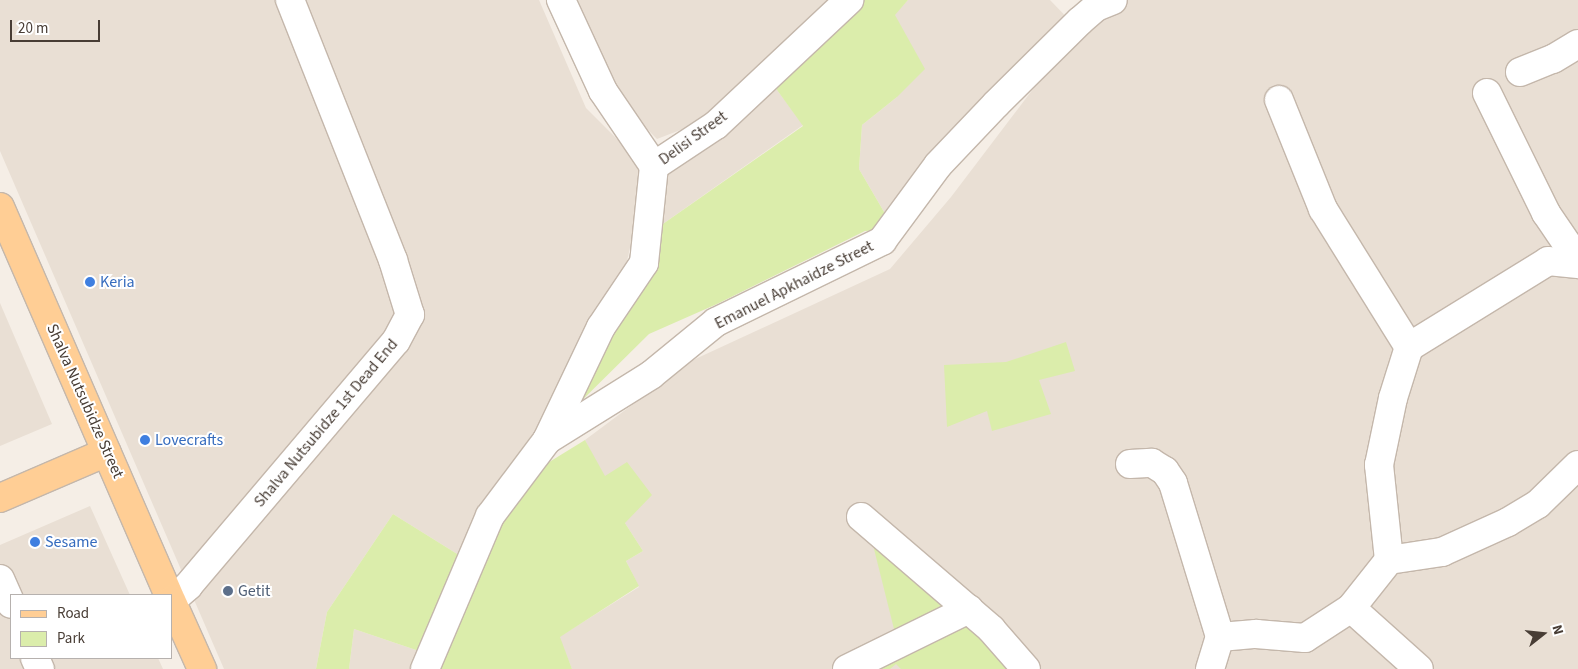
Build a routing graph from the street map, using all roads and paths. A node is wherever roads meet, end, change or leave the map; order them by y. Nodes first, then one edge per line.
1 (290, 0) edge
2 (561, 0) edge
3 (849, 0) edge
4 (1112, 0) edge
5 (1578, 44) edge
6 (1520, 72) dead end
7 (1487, 94) dead end
8 (1278, 100) dead end
9 (654, 166) junction
10 (0, 208) edge
11 (1578, 262) edge
12 (1409, 346) junction
13 (547, 440) junction
14 (107, 452) junction
15 (1130, 464) dead end
16 (1578, 465) edge
17 (0, 498) edge
18 (861, 516) dead end
19 (1389, 560) junction
20 (0, 579) edge
21 (169, 594) edge
22 (172, 599) edge
23 (10, 602) edge
24 (172, 602) edge
25 (1352, 608) junction
26 (969, 610) junction
27 (1220, 638) junction
28 (202, 669) edge
29 (425, 669) edge
30 (847, 669) edge
31 (1026, 669) edge
32 (1210, 669) edge
33 (1419, 669) edge

1 - 22 street, Shalva Nutsubidze 1st Dead End
2 - 9 street, Delisi Street
3 - 9 street, Delisi Street
4 - 13 street, Emanuel Apkhaidze Street
5 - 6 street
7 - 11 street
8 - 12 street
9 - 13 street
10 - 14 main road, Shalva Nutsubidze Street
11 - 12 street
12 - 19 street
13 - 29 street, Emanuel Apkhaidze Street
14 - 17 main road
14 - 21 main road, Shalva Nutsubidze Street
15 - 27 street
16 - 19 street
18 - 26 street
19 - 25 street
20 - 23 street
24 - 28 main road
25 - 27 street
25 - 33 street
26 - 30 street
26 - 31 street
27 - 32 street

